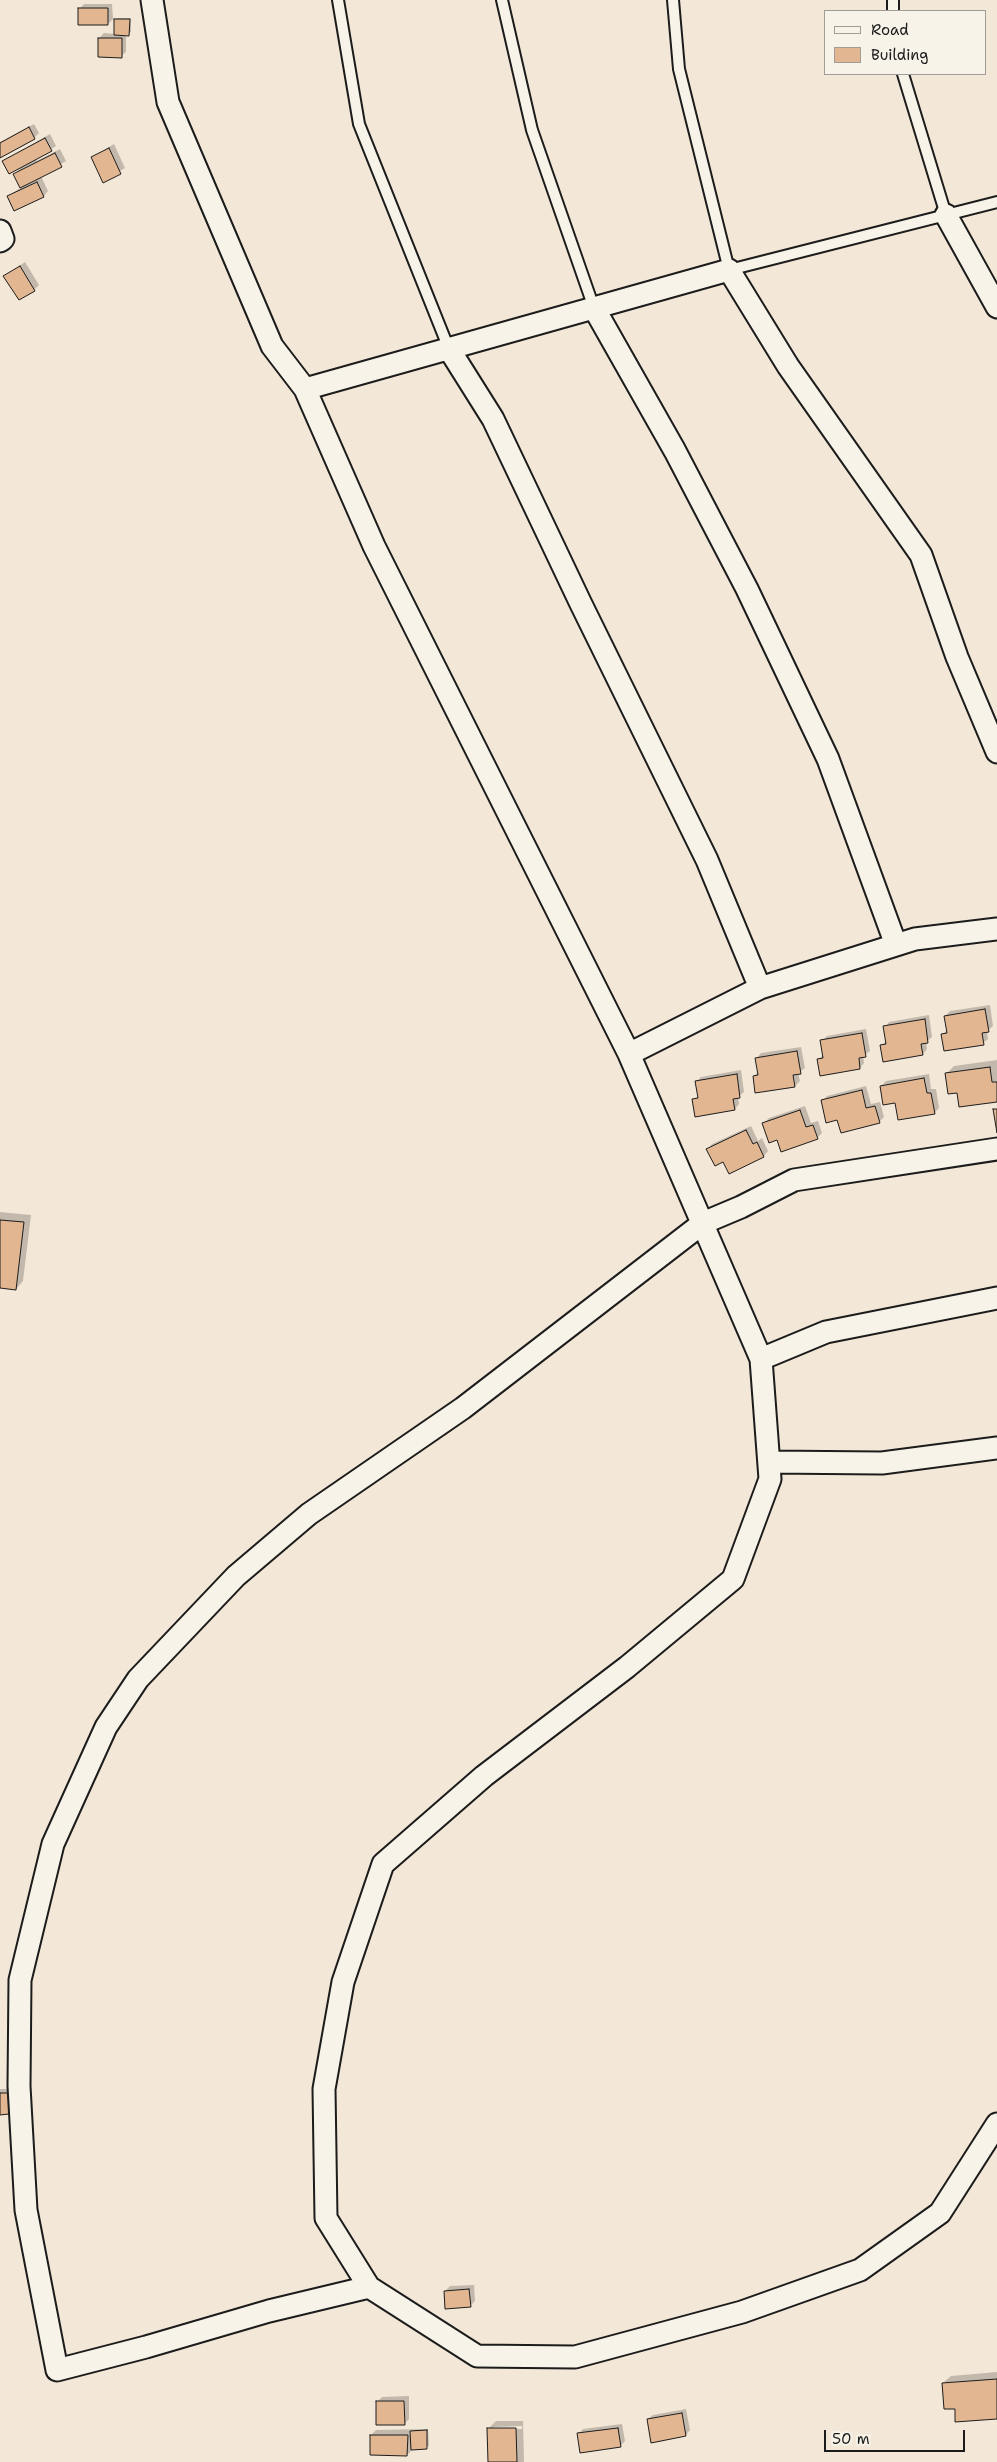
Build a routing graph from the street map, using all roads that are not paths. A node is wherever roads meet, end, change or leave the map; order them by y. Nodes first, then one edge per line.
1 (152, 0) edge
2 (338, 0) edge
3 (502, 0) edge
4 (673, 0) edge
5 (903, 75) edge
6 (997, 202) edge
7 (946, 215) junction
8 (0, 231) edge
9 (0, 241) edge
10 (729, 270) junction
11 (997, 307) edge
12 (594, 308) junction
13 (449, 349) junction
14 (305, 389) junction
15 (997, 752) edge
16 (997, 929) edge
17 (896, 945) junction
18 (760, 988) junction
19 (629, 1054) junction
20 (997, 1149) edge
21 (702, 1223) junction
22 (997, 1298) edge
23 (761, 1359) junction
24 (997, 1448) edge
25 (769, 1462) junction
26 (997, 2124) edge
27 (369, 2286) junction

1 - 14 street
2 - 13 lane
3 - 12 lane
4 - 10 lane
5 - 7 lane
6 - 7 lane
7 - 10 lane
7 - 11 street
8 - 9 street
10 - 12 street
10 - 15 street
12 - 13 street
12 - 17 street
13 - 14 street
13 - 18 street
14 - 19 street
16 - 17 street
17 - 18 street
18 - 19 street
19 - 21 street
20 - 21 street
21 - 23 street
21 - 27 street
22 - 23 street
23 - 25 street
24 - 25 street
25 - 27 street
26 - 27 street

